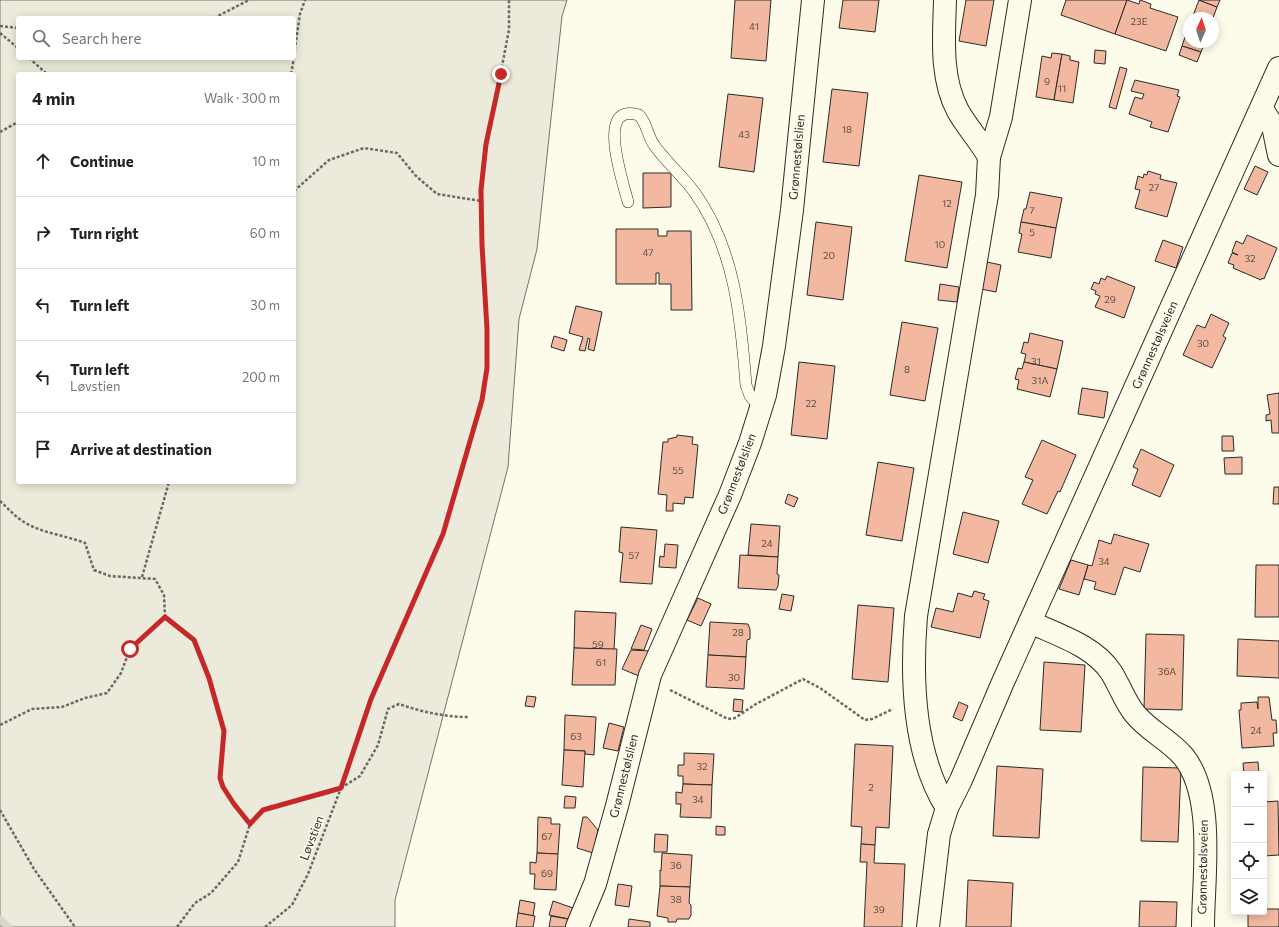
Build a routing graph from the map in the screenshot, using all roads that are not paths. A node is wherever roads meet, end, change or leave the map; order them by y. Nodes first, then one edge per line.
1 (813, 0) edge
2 (945, 0) edge
3 (1020, 0) edge
4 (1279, 68) edge
5 (1262, 109) junction
6 (1279, 155) edge
7 (989, 157) junction
8 (628, 202) dead end
9 (761, 408) junction
10 (1030, 622) junction
11 (947, 808) junction
12 (577, 927) edge
13 (928, 927) edge
14 (1203, 927) edge

1 - 9 street, Grønnestølslien
2 - 7 street
3 - 7 street
4 - 5 street, Grønnestølsveien
5 - 6 street
5 - 10 street, Grønnestølsveien
7 - 11 street
8 - 9 lane
9 - 12 street, Grønnestølslien
10 - 11 street, Grønnestølsveien
10 - 14 street, Grønnestølsveien
11 - 13 street, Grønnestølsveien

